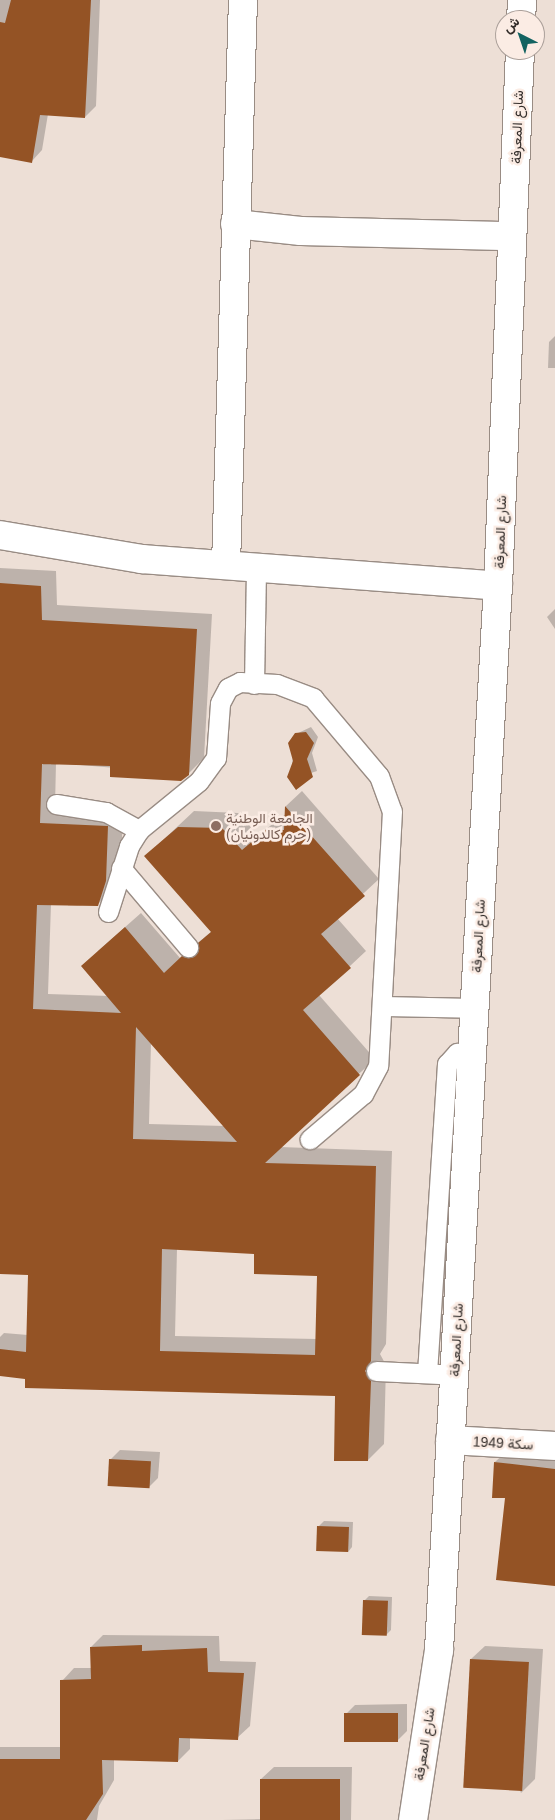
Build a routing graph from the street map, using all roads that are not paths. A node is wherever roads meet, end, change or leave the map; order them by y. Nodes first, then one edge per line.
1 (243, 0) edge
2 (520, 60) edge
3 (235, 224) junction
4 (512, 236) junction
5 (0, 535) edge
6 (226, 565) junction
7 (256, 567) junction
8 (498, 586) junction
9 (254, 684) junction
10 (56, 804) dead end
11 (139, 830) junction
12 (121, 868) junction
13 (108, 912) dead end
14 (188, 947) dead end
15 (382, 1006) junction
16 (474, 1008) junction
17 (472, 1053) junction
18 (310, 1139) dead end
19 (376, 1371) dead end
20 (427, 1373) junction
21 (454, 1374) junction
22 (450, 1440) junction
23 (555, 1446) edge
24 (412, 1820) edge

1 - 3 street
2 - 4 street, شارع المعرفة
3 - 4 street
3 - 6 street
4 - 8 street, شارع المعرفة
5 - 6 street
6 - 7 street
7 - 8 street
7 - 9 lane
8 - 16 street, شارع المعرفة
9 - 11 lane
9 - 15 lane
10 - 11 lane
11 - 12 lane
12 - 13 lane
12 - 14 lane
15 - 16 lane
15 - 18 lane
16 - 17 street, شارع المعرفة
17 - 20 lane
17 - 21 street, شارع المعرفة
19 - 20 lane
20 - 21 lane
21 - 22 street, شارع المعرفة
22 - 23 street, سكة 1949
22 - 24 street, شارع المعرفة

